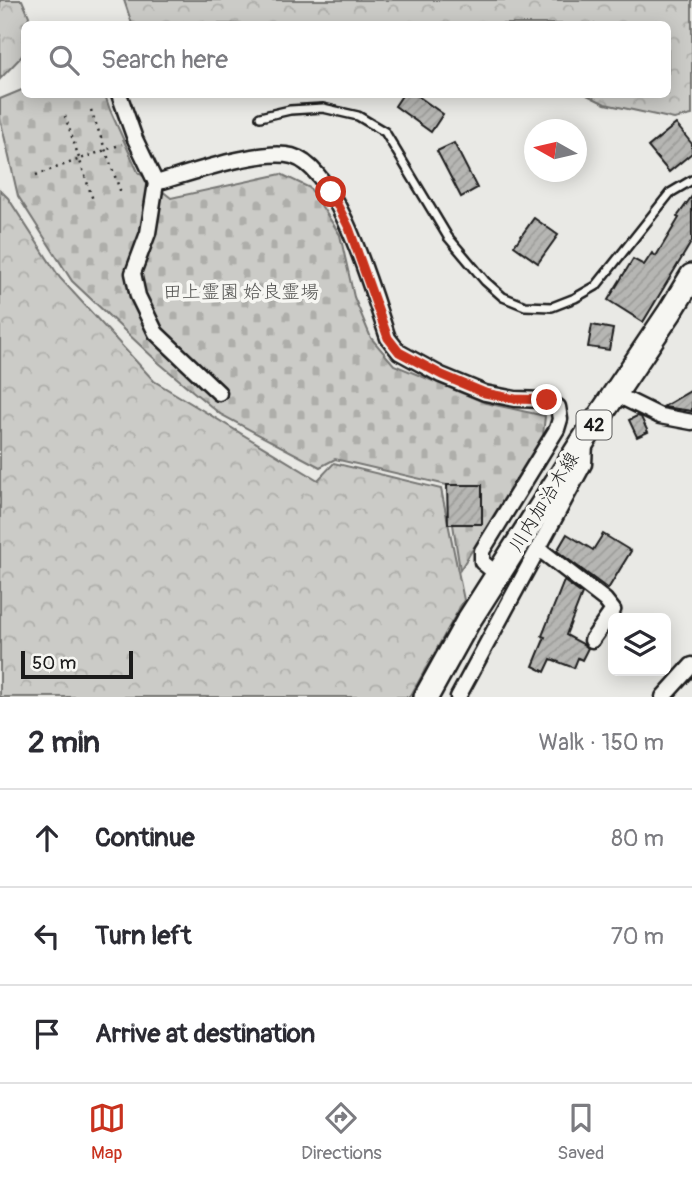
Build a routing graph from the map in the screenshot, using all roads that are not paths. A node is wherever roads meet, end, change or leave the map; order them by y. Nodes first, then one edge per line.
1 (120, 98) edge
2 (260, 117) dead end
3 (692, 180) edge
4 (156, 183) junction
5 (692, 276) edge
6 (219, 393) dead end
7 (615, 394) junction
8 (692, 422) edge
9 (585, 438) junction
10 (538, 549) junction
11 (498, 575) junction
12 (592, 640) dead end
13 (692, 666) edge
14 (426, 697) edge
15 (458, 697) edge
16 (663, 697) edge

1 - 4 street
2 - 3 lane
4 - 6 street
4 - 11 street
5 - 7 main road, 川内加治木線 / 42
7 - 8 street
7 - 9 main road, 川内加治木線 / 42
9 - 10 street
9 - 11 main road, 川内加治木線 / 42
10 - 12 street
10 - 15 street
11 - 14 main road, 川内加治木線 / 42
13 - 16 street

